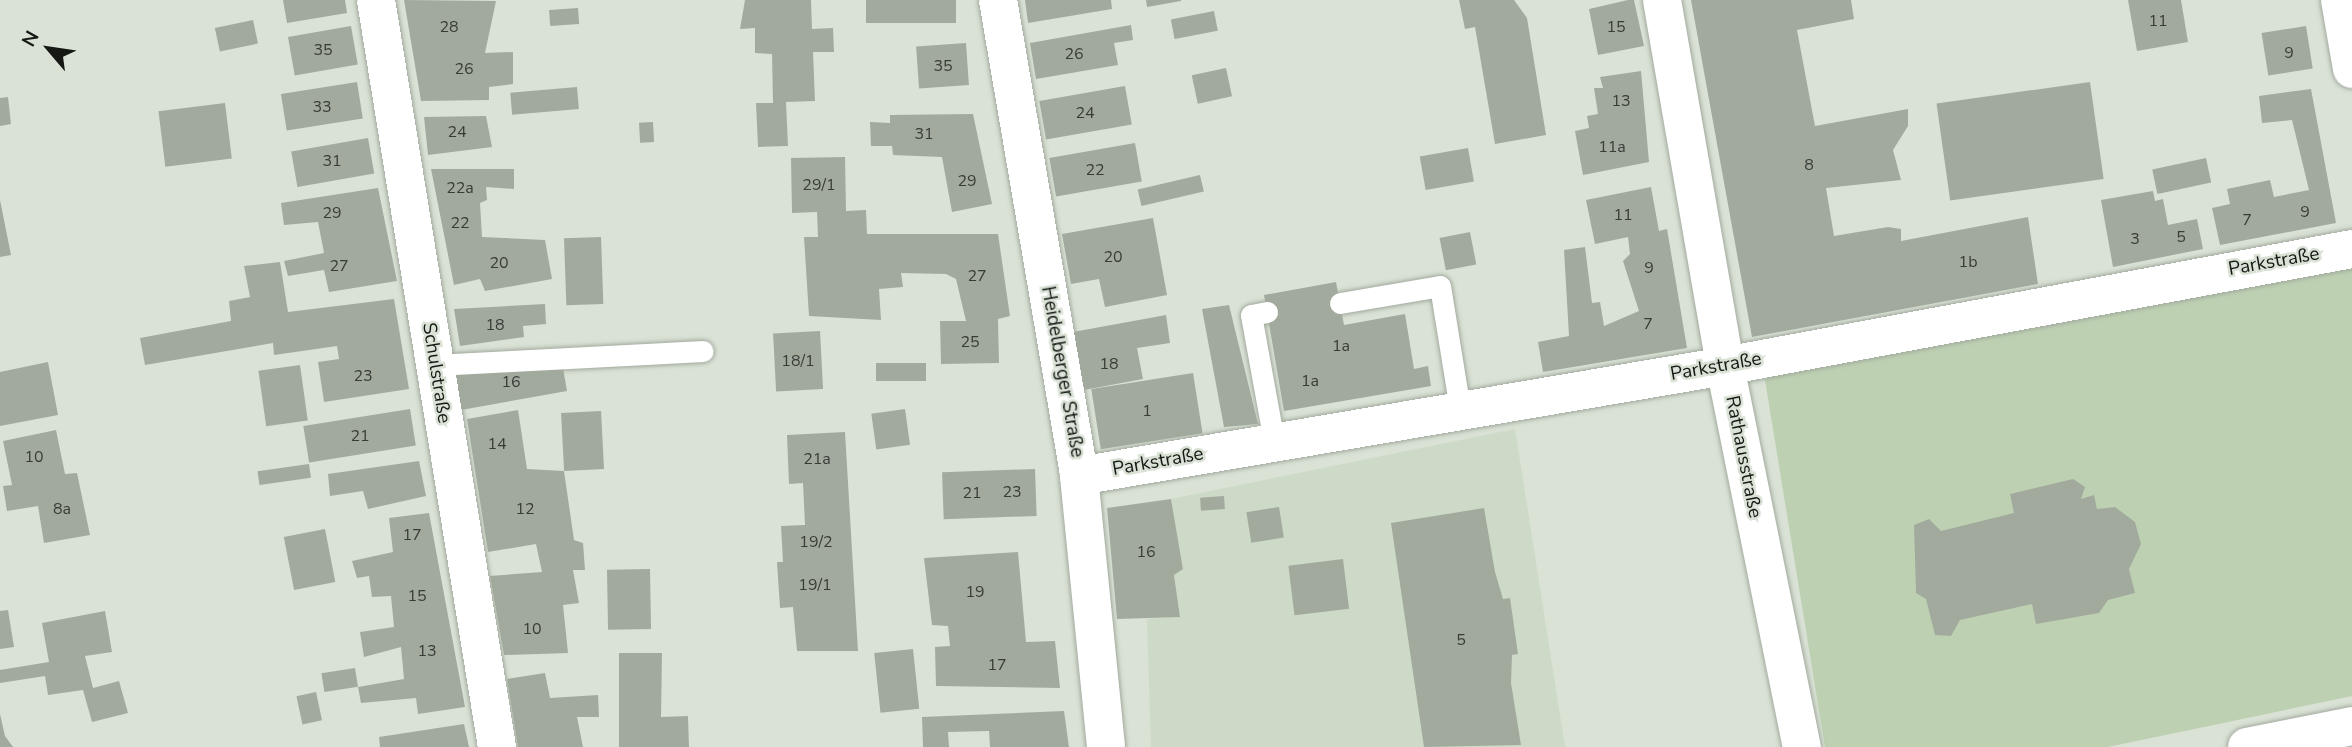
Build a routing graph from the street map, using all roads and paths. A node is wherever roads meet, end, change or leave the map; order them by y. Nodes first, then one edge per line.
1 (376, 0) edge
2 (998, 0) edge
3 (1662, 0) edge
4 (2340, 0) edge
5 (2352, 69) edge
6 (2352, 249) edge
7 (1340, 303) dead end
8 (1267, 312) dead end
9 (703, 351) dead end
10 (435, 366) junction
11 (1725, 366) junction
12 (1460, 410) junction
13 (1274, 442) junction
14 (1079, 476) junction
15 (2352, 726) edge
16 (497, 747) edge
17 (1106, 747) edge
18 (1802, 747) edge
19 (2247, 747) edge

1 - 10 street, Schulstraße
2 - 14 street, Heidelberger Straße
3 - 11 street, Rathausstraße
4 - 5 street
6 - 11 street, Parkstraße
7 - 12 lane
8 - 13 lane
9 - 10 lane
10 - 16 street, Schulstraße
11 - 12 street, Parkstraße
11 - 18 street, Rathausstraße
12 - 13 street, Parkstraße
13 - 14 street, Parkstraße
14 - 17 street, Heidelberger Straße
15 - 19 street

